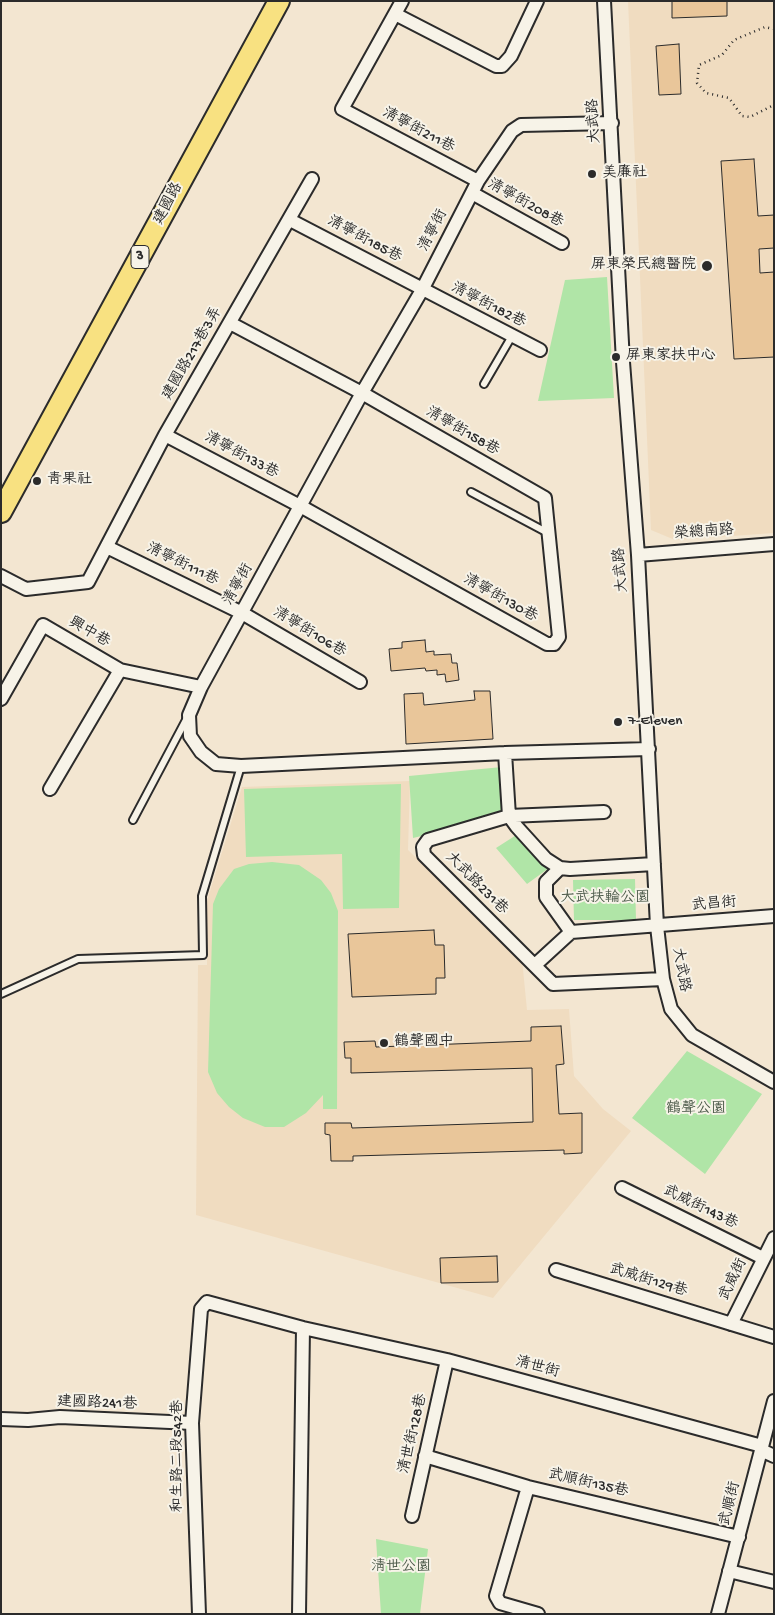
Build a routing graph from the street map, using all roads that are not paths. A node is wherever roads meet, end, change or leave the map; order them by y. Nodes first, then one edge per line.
1 (278, 1) edge
2 (402, 1) edge
3 (604, 1) edge
4 (534, 7) edge
5 (395, 14) junction
6 (612, 122) junction
7 (312, 179) dead end
8 (478, 182) junction
9 (472, 193) junction
10 (290, 220) junction
11 (562, 244) dead end
12 (422, 290) junction
13 (230, 323) junction
14 (512, 336) junction
15 (540, 350) dead end
16 (484, 384) dead end
17 (362, 393) junction
18 (165, 435) junction
19 (471, 492) dead end
20 (545, 498) joint
21 (302, 507) junction
22 (1, 512) edge
23 (549, 534) junction
24 (774, 544) edge
25 (107, 548) junction
26 (638, 555) junction
27 (1, 576) edge
28 (242, 613) junction
29 (120, 670) junction
30 (360, 682) dead end
31 (201, 687) junction
32 (1, 699) edge
33 (189, 715) junction
34 (649, 748) junction
35 (505, 753) junction
36 (241, 766) junction
37 (50, 789) dead end
38 (604, 812) dead end
39 (510, 816) junction
40 (133, 820) dead end
41 (654, 864) junction
42 (560, 868) junction
43 (774, 916) edge
44 (657, 926) junction
45 (571, 932) junction
46 (535, 965) junction
47 (663, 979) junction
48 (1, 994) edge
49 (774, 1082) edge
50 (622, 1188) dead end
51 (774, 1238) edge
52 (763, 1258) junction
53 (556, 1270) dead end
54 (208, 1302) joint
55 (731, 1324) junction
56 (303, 1328) junction
57 (774, 1337) edge
58 (447, 1360) junction
59 (774, 1401) edge
60 (1, 1419) edge
61 (192, 1423) junction
62 (761, 1448) junction
63 (425, 1456) junction
64 (774, 1456) edge
65 (528, 1487) junction
66 (412, 1516) dead end
67 (739, 1537) junction
68 (729, 1571) junction
69 (774, 1582) edge
70 (199, 1614) edge
71 (299, 1614) edge
72 (538, 1614) edge
73 (718, 1614) edge

1 - 22 main road, 建國路 / 3
2 - 5 street
3 - 6 street, 大武路
4 - 5 street
5 - 8 street, 清寧街211巷
6 - 8 street, 清寧街
6 - 26 street, 大武路
7 - 10 street, 建國路217巷3弄
8 - 9 street, 清寧街
9 - 11 street, 清寧街208巷
9 - 12 street, 清寧街
10 - 12 street, 清寧街185巷
10 - 13 street, 建國路217巷3弄
12 - 14 street, 清寧街182巷
12 - 17 street, 清寧街
13 - 17 street, 清寧街158巷
13 - 18 street, 建國路217巷3弄
14 - 15 street, 清寧街182巷
14 - 16 lane
17 - 20 street, 清寧街158巷
17 - 21 street, 清寧街
18 - 21 street, 清寧街133巷
18 - 25 street, 建國路217巷3弄
19 - 23 lane
20 - 23 street, 清寧街130巷
21 - 23 street, 清寧街130巷
21 - 28 street, 清寧街
24 - 26 street, 榮總南路
25 - 27 street, 建國路217巷3弄
25 - 28 street, 清寧街111巷
26 - 34 street, 大武路
28 - 30 street, 清寧街106巷
28 - 31 street, 清寧街
29 - 31 street, 興中巷
29 - 32 street, 興中巷
29 - 37 street
31 - 33 street, 清寧街
33 - 36 street
33 - 40 lane
34 - 35 street
34 - 41 street, 大武路
35 - 36 street
35 - 39 street
36 - 48 lane
38 - 39 street
39 - 42 street
39 - 46 street, 大武路231巷
41 - 42 street
41 - 44 street, 大武路
42 - 45 street
43 - 44 street, 武昌街
44 - 45 street
44 - 47 street, 大武路
45 - 46 street
46 - 47 street, 大武路231巷
47 - 49 street, 大武路
50 - 52 street, 武威街143巷
51 - 52 street, 武威街
52 - 55 street, 武威街
53 - 55 street, 武威街129巷
54 - 56 street, 清世街
54 - 61 street, 和生路二段542巷
55 - 57 street, 武威街
56 - 58 street, 清世街
56 - 71 street
58 - 62 street, 清世街
58 - 63 street, 清世街128巷
59 - 62 street, 武順街
60 - 61 street, 建國路241巷
61 - 70 street, 和生路二段542巷
62 - 64 street, 清世街
62 - 67 street, 武順街
63 - 65 street
63 - 66 street, 清世街128巷
65 - 67 street, 武順街135巷
65 - 72 street, 武順街135巷
67 - 68 street, 武順街
68 - 69 street
68 - 73 street, 武順街

